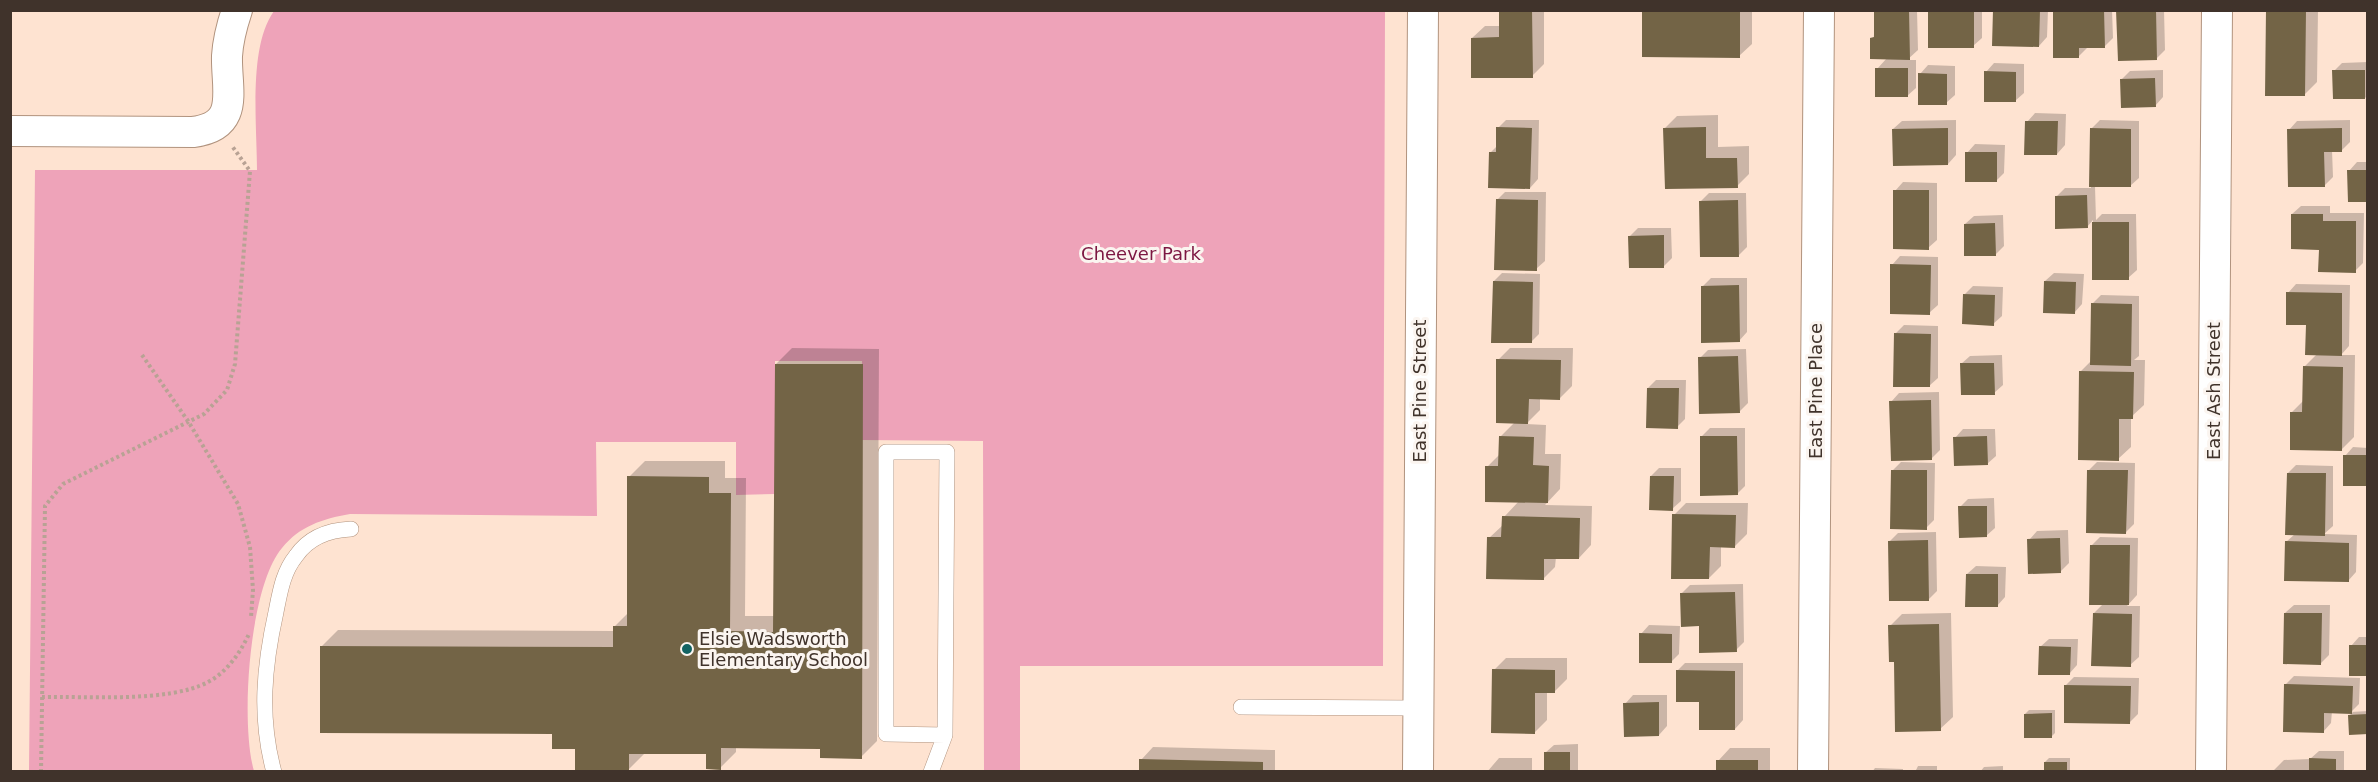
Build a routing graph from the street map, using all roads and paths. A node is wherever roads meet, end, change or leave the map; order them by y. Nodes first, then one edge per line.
1 (237, 10) edge
2 (1423, 10) edge
3 (1819, 10) edge
4 (2217, 10) edge
5 (216, 126) junction
6 (10, 131) edge
7 (141, 355) dead end
8 (188, 422) junction
9 (351, 529) dead end
10 (42, 697) junction
11 (1241, 707) dead end
12 (1418, 708) junction
13 (945, 735) junction
14 (41, 771) edge
15 (274, 771) edge
16 (931, 771) edge
17 (1418, 771) edge
18 (1813, 771) edge
19 (2211, 771) edge

1 - 5 street
2 - 12 street, East Pine Street
3 - 18 street, East Pine Place
4 - 19 street, East Ash Street
5 - 6 street
5 - 8 path
7 - 8 path
8 - 10 path
8 - 10 path
9 - 15 lane
10 - 14 path
11 - 12 lane
12 - 17 street, East Pine Street
13 - 13 lane
13 - 16 lane

